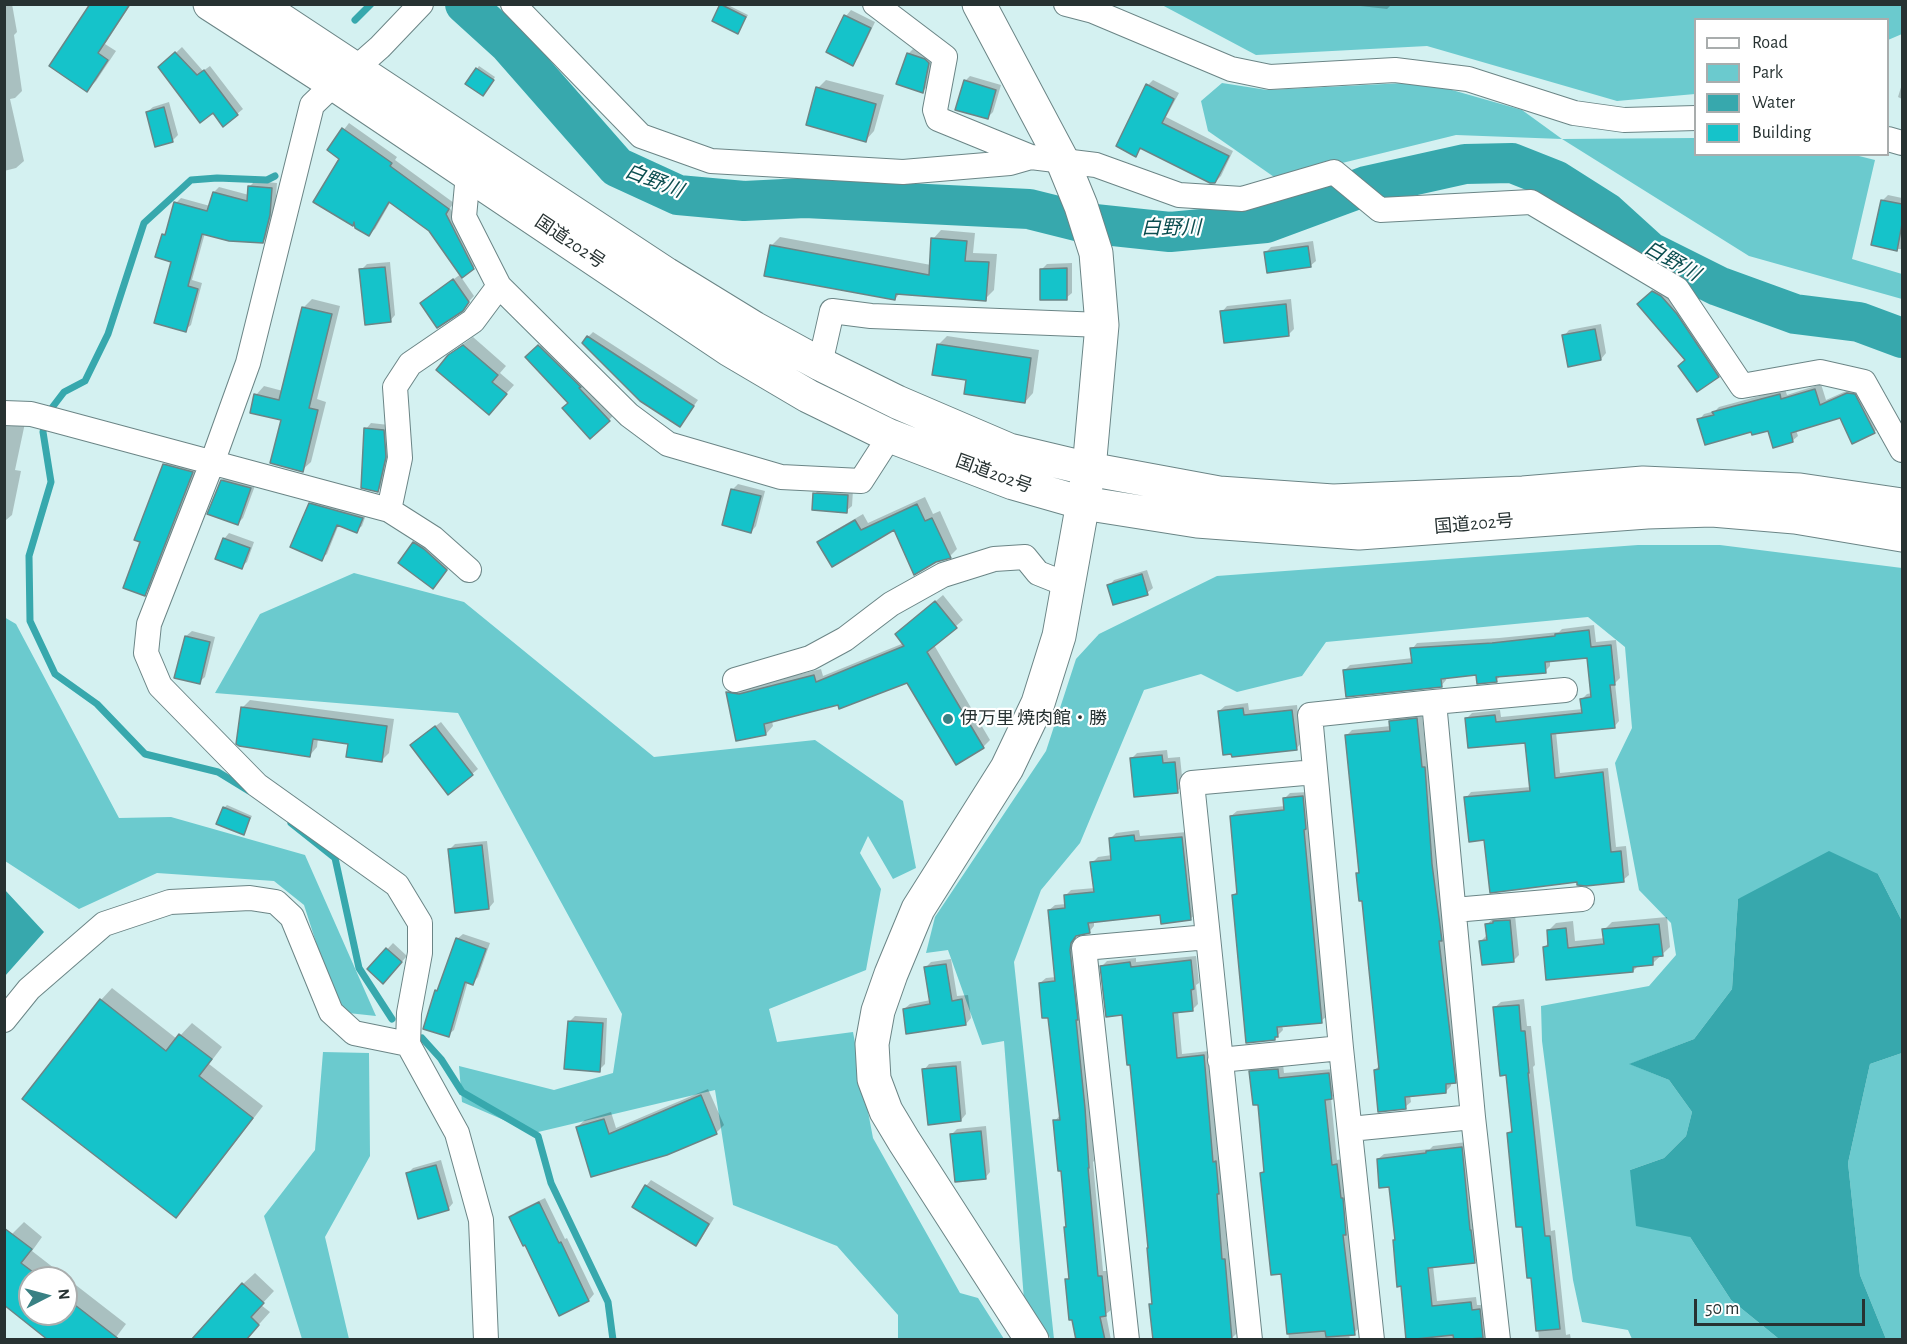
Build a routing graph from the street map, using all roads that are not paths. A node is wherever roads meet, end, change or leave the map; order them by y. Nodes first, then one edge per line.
1 (210, 4) edge
2 (257, 4) edge
3 (421, 4) edge
4 (513, 4) edge
5 (875, 4) edge
6 (979, 4) edge
7 (1066, 4) edge
8 (344, 77) junction
9 (1694, 118) edge
10 (1030, 157) junction
11 (1063, 162) junction
12 (468, 174) junction
13 (499, 286) junction
14 (1102, 325) junction
15 (820, 364) junction
16 (20, 412) edge
17 (890, 436) junction
18 (1902, 450) edge
19 (212, 463) junction
20 (1089, 469) junction
21 (1083, 503) junction
22 (1902, 505) edge
23 (389, 510) junction
24 (1902, 535) edge
25 (469, 570) dead end
26 (1068, 585) junction
27 (735, 680) dead end
28 (1565, 690) dead end
29 (1434, 702) junction
30 (1315, 772) junction
31 (1582, 899) dead end
32 (1454, 910) junction
33 (1208, 937) junction
34 (4, 1020) edge
35 (408, 1044) junction
36 (1341, 1048) junction
37 (1220, 1060) junction
38 (1473, 1117) junction
39 (1350, 1129) junction
40 (486, 1340) edge
41 (1032, 1340) edge
42 (1127, 1340) edge
43 (1250, 1340) edge
44 (1372, 1340) edge
45 (1498, 1340) edge

1 - 8 main road, 国道202号
2 - 8 main road, 国道202号
3 - 8 street
4 - 10 street
5 - 10 street
6 - 11 main road
7 - 9 street
8 - 12 main road, 国道202号
8 - 15 main road, 国道202号
8 - 19 street
10 - 11 street
11 - 14 main road
11 - 18 street
12 - 13 street
12 - 17 main road, 国道202号
13 - 17 street
13 - 23 street
14 - 15 street
14 - 20 main road
15 - 20 main road, 国道202号
16 - 19 street
17 - 21 main road, 国道202号
19 - 23 street
19 - 35 street
20 - 21 main road
20 - 22 main road, 国道202号
21 - 24 main road, 国道202号
21 - 26 main road
23 - 25 street
26 - 27 street
26 - 41 main road
28 - 29 street
29 - 30 street
29 - 32 street
30 - 33 street
30 - 36 street
31 - 32 street
32 - 38 street
33 - 37 street
33 - 42 street
34 - 35 street
35 - 40 street
36 - 37 street
36 - 39 street
37 - 43 street
38 - 39 street
38 - 45 street
39 - 44 street

